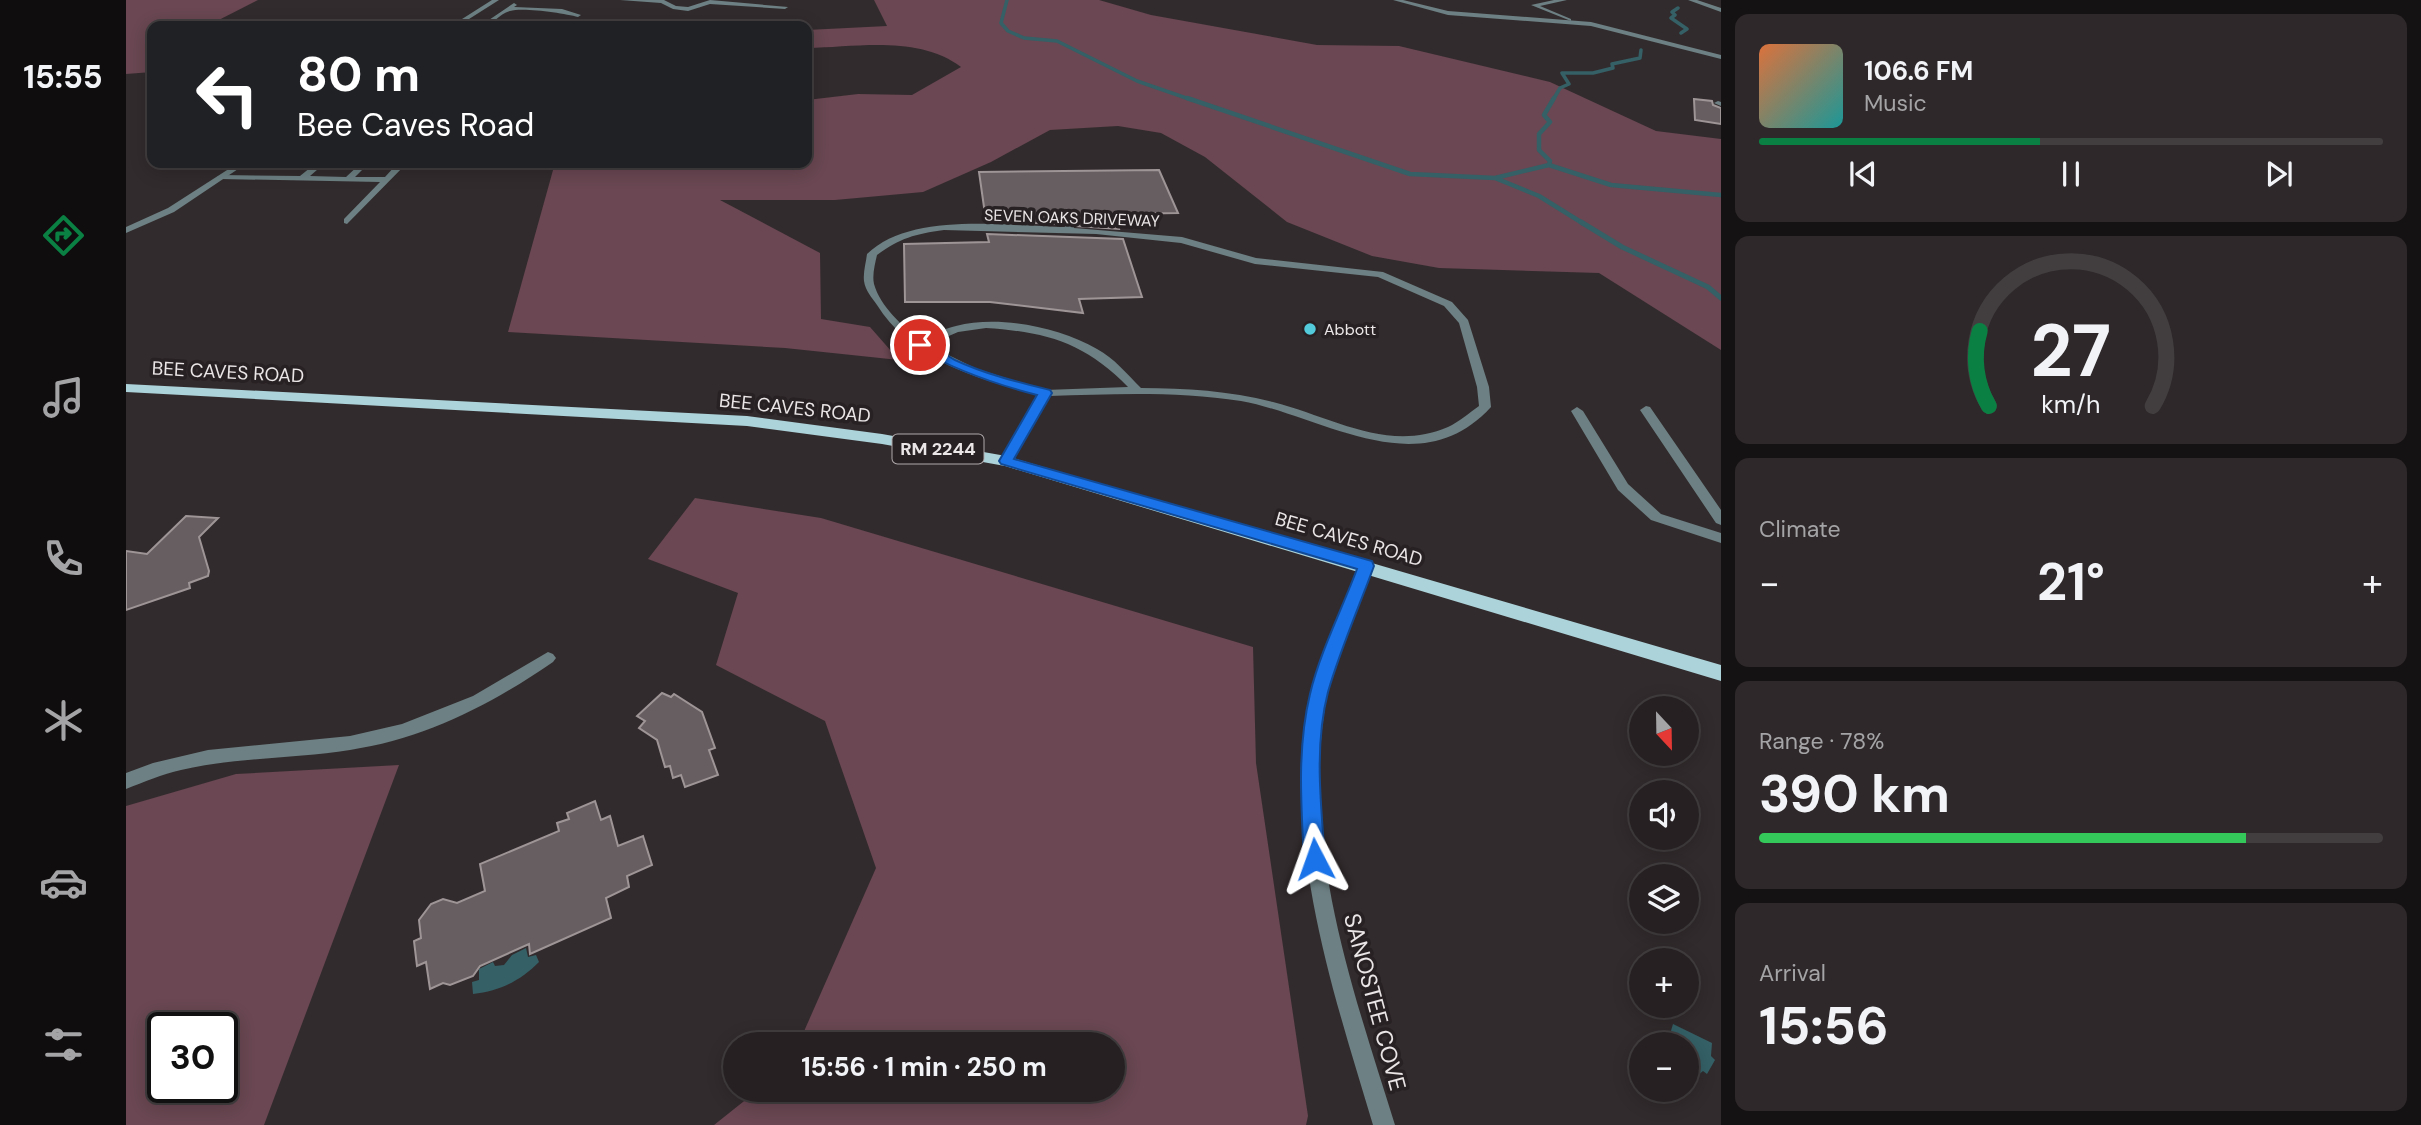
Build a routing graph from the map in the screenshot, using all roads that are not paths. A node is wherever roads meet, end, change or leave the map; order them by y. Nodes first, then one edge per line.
1 (496, 0) edge
2 (521, 0) edge
3 (623, 0) edge
4 (1396, 0) edge
5 (1564, 0) edge
6 (1691, 0) edge
7 (785, 7) dead end
8 (509, 9) junction
9 (1721, 10) edge
10 (578, 15) dead end
11 (1569, 20) junction
12 (462, 21) edge
13 (491, 21) edge
14 (1721, 57) edge
15 (235, 168) edge
16 (315, 168) edge
17 (360, 168) edge
18 (398, 168) edge
19 (221, 177) junction
20 (303, 178) junction
21 (348, 179) junction
22 (387, 180) junction
23 (1067, 215) dead end
24 (347, 221) dead end
25 (126, 230) edge
26 (1070, 230) junction
27 (920, 345) junction
28 (126, 388) edge
29 (1138, 391) junction
30 (1045, 393) junction
31 (1646, 410) dead end
32 (1577, 411) dead end
33 (1006, 461) junction
34 (1721, 520) edge
35 (1721, 538) edge
36 (1366, 566) junction
37 (548, 658) dead end
38 (1721, 673) edge
39 (126, 781) edge
40 (1384, 1125) edge

1 - 12 street
2 - 8 street
3 - 7 street
4 - 11 street
5 - 11 street
6 - 9 street
8 - 10 street
8 - 13 street
11 - 14 street
15 - 19 street
16 - 20 street
17 - 21 street
18 - 22 street
19 - 20 street
19 - 25 street
20 - 21 street
21 - 22 street
22 - 24 street
23 - 26 street
26 - 27 street, SEVEN OAKS DRIVEWAY
26 - 29 street, SEVEN OAKS DRIVEWAY
27 - 29 street
27 - 30 street, SEVEN OAKS DRIVEWAY
28 - 33 main road, BEE CAVES ROAD / RM 2244
29 - 30 street, SEVEN OAKS DRIVEWAY
30 - 33 street
31 - 34 street
32 - 35 street
33 - 36 main road, BEE CAVES ROAD / RM 2244
36 - 38 main road, BEE CAVES ROAD / RM 2244
36 - 40 street, SANOSTEE COVE
37 - 39 street

